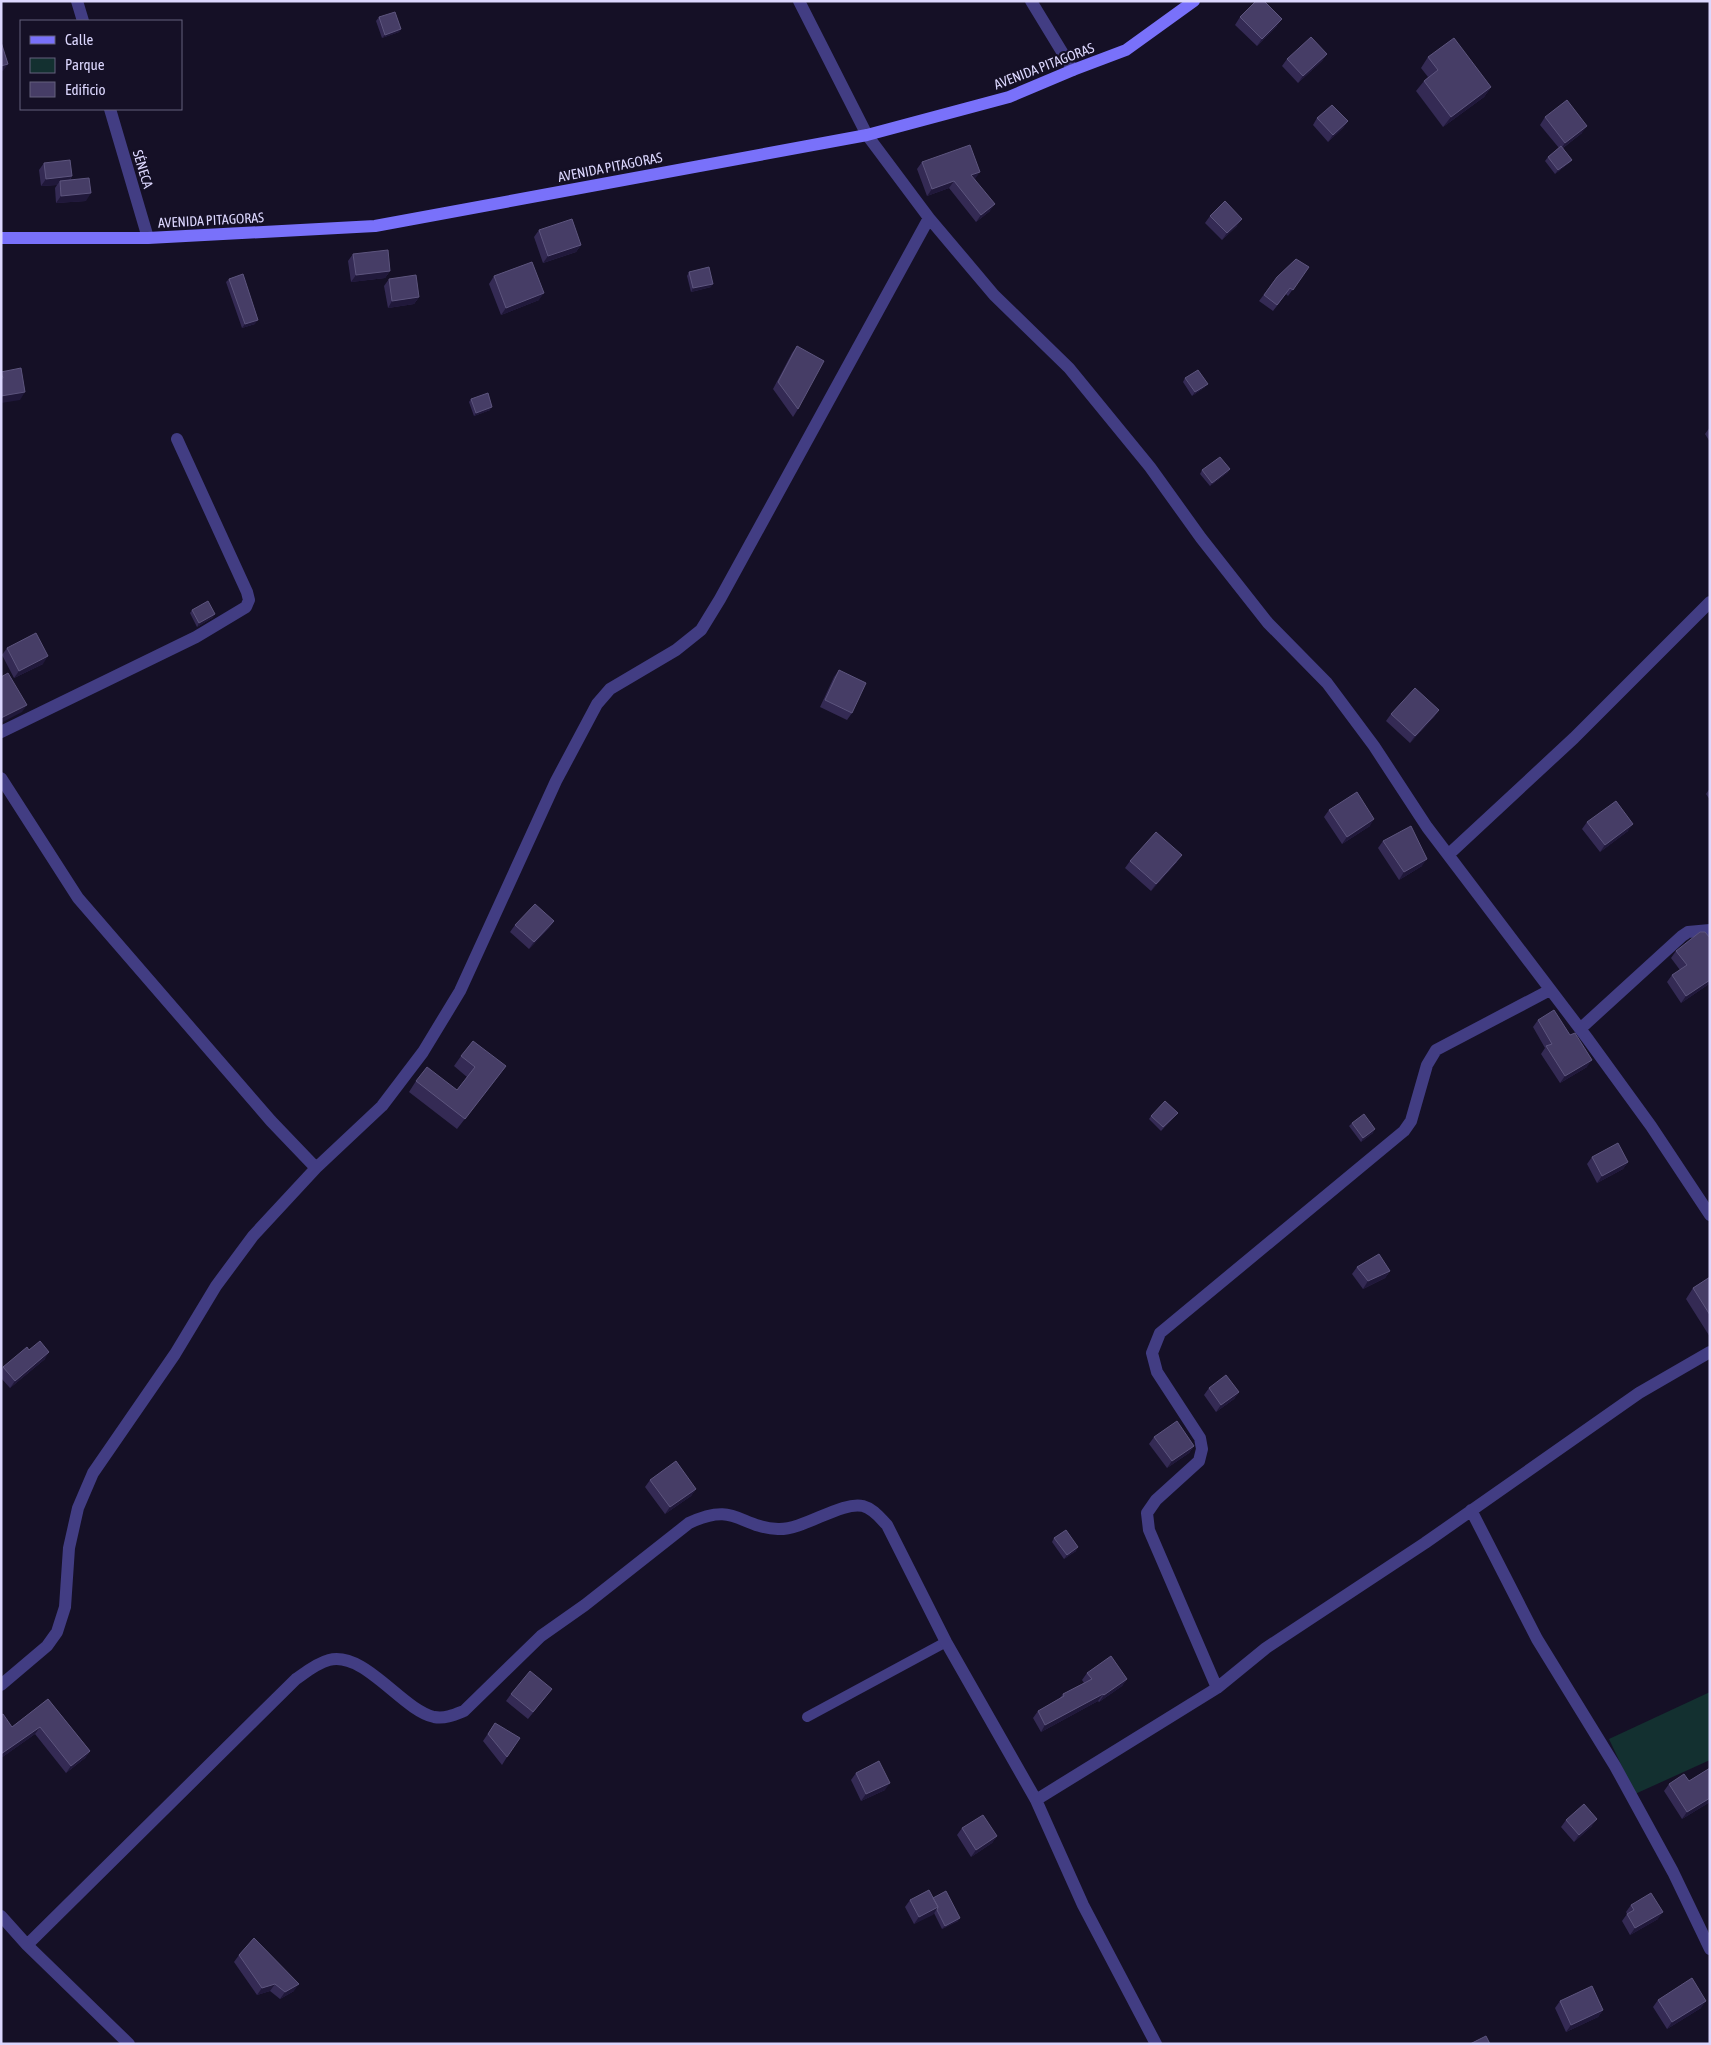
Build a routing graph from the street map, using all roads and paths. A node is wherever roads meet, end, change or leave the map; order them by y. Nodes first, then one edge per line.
1 (77, 1) edge
2 (799, 1) edge
3 (1031, 1) edge
4 (1194, 1) edge
5 (83, 20) edge
6 (1073, 70) junction
7 (110, 110) edge
8 (867, 135) junction
9 (929, 218) junction
10 (1, 238) edge
11 (148, 238) junction
12 (177, 439) dead end
13 (1710, 602) edge
14 (1, 732) edge
15 (1, 778) edge
16 (1448, 855) junction
17 (1710, 930) edge
18 (1550, 990) junction
19 (1580, 1029) junction
20 (316, 1168) junction
21 (1710, 1216) edge
22 (1710, 1352) edge
23 (1471, 1510) junction
24 (946, 1642) junction
25 (1, 1685) edge
26 (1217, 1688) junction
27 (807, 1717) dead end
28 (1036, 1800) junction
29 (1, 1916) edge
30 (28, 1945) junction
31 (1710, 1949) edge
32 (129, 2044) edge
33 (1156, 2044) edge

1 - 5 street
2 - 8 street
3 - 6 street
4 - 6 main road, AVENIDA PITAGORAS
6 - 8 main road, AVENIDA PITAGORAS
7 - 11 street, SÉNECA
8 - 9 street
8 - 11 main road, AVENIDA PITAGORAS
9 - 16 street
9 - 20 street
10 - 11 main road, AVENIDA PITAGORAS
12 - 14 street
13 - 16 street
15 - 20 street
16 - 18 street
17 - 19 street
18 - 19 street
18 - 26 street
19 - 21 street
20 - 25 street
22 - 23 street
23 - 26 street
23 - 31 street
24 - 27 lane
24 - 28 street
24 - 30 street
26 - 28 street
28 - 33 street
29 - 30 street
30 - 32 street

